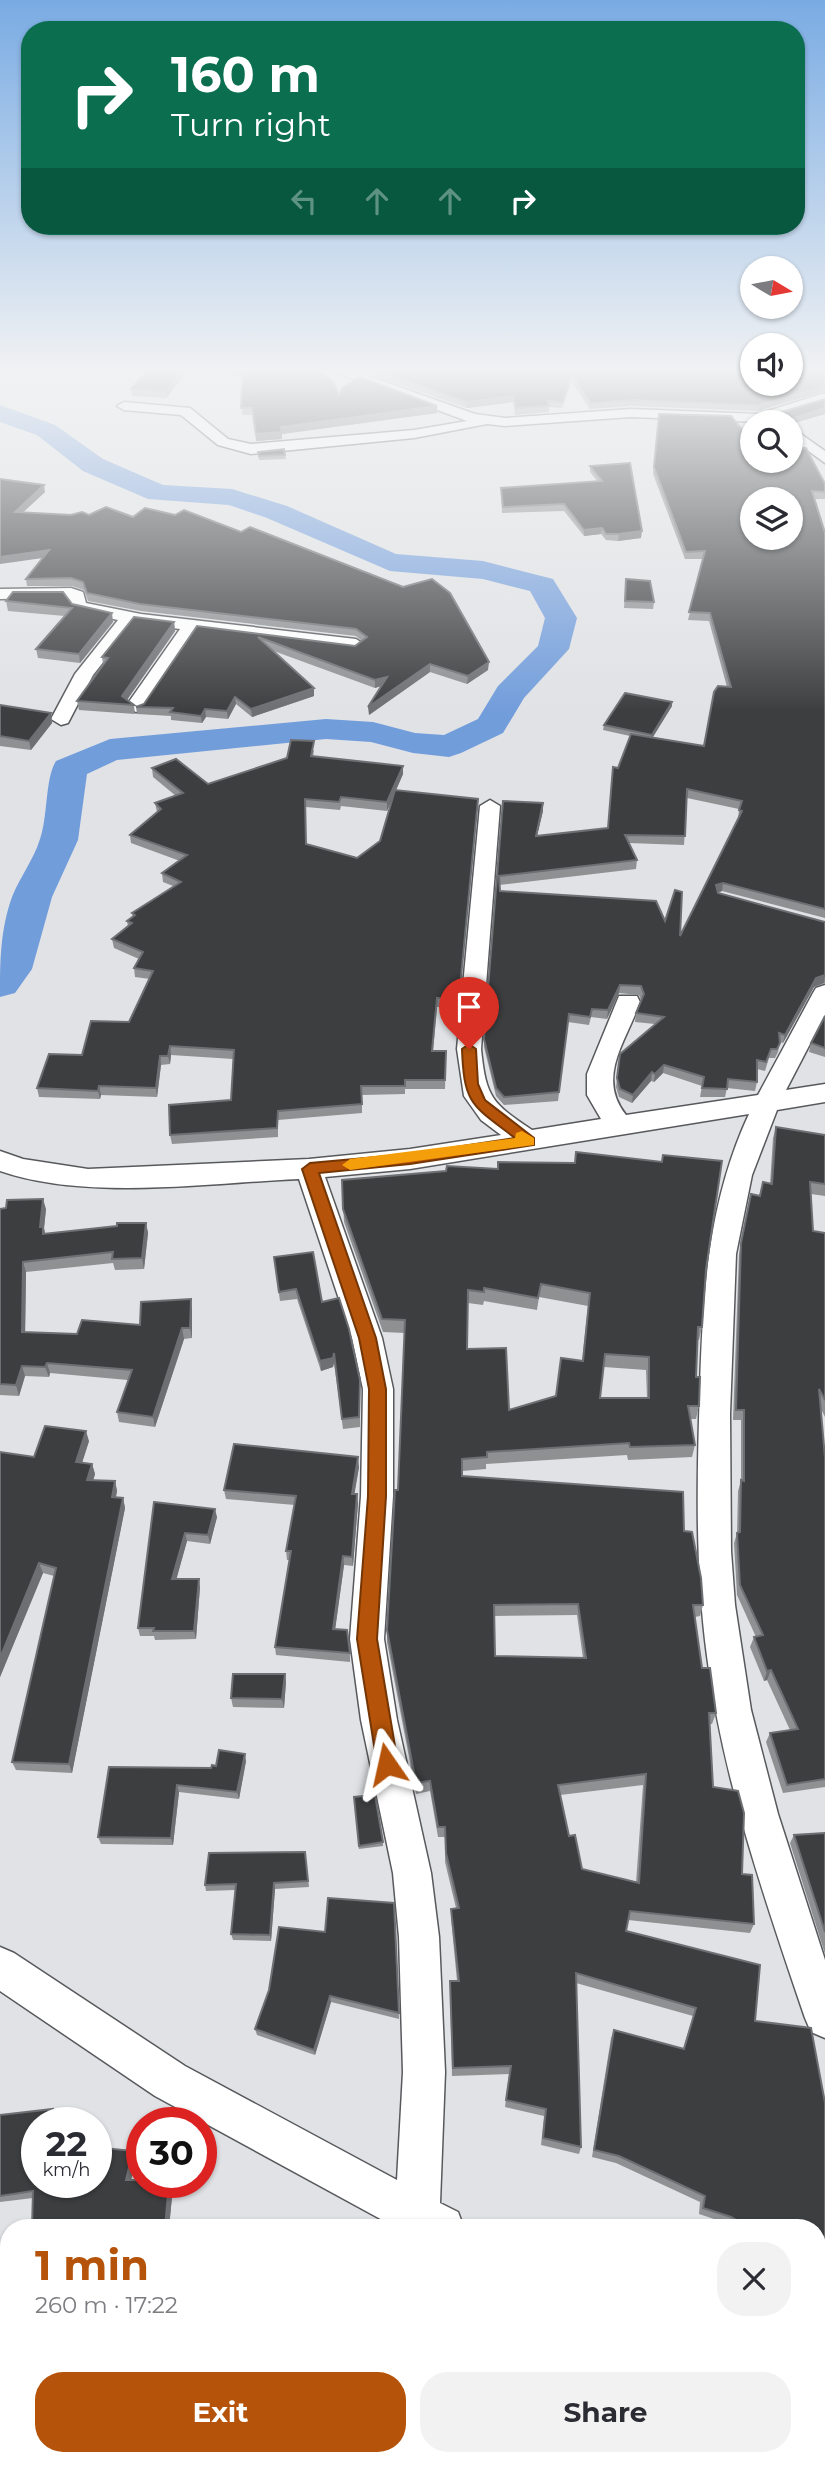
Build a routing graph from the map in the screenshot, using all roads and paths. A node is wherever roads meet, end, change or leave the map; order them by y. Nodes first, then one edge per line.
1 (0, 594) edge
2 (130, 617) junction
3 (192, 625) junction
4 (356, 645) edge
5 (136, 706) edge
6 (61, 719) dead end
7 (490, 806) dead end
8 (825, 993) edge
9 (628, 1002) dead end
10 (825, 1093) edge
11 (764, 1103) junction
12 (621, 1127) junction
13 (529, 1141) junction
14 (0, 1161) edge
15 (310, 1169) junction
16 (0, 1967) edge
17 (825, 2018) edge
18 (425, 2219) edge
19 (429, 2219) edge

1 - 2 street
2 - 3 street
2 - 6 street
3 - 4 street
3 - 5 street
7 - 13 street
8 - 11 street
9 - 12 street
10 - 11 street
11 - 12 street
11 - 17 street
12 - 13 street
13 - 15 street
14 - 15 street
15 - 19 street
16 - 18 street

